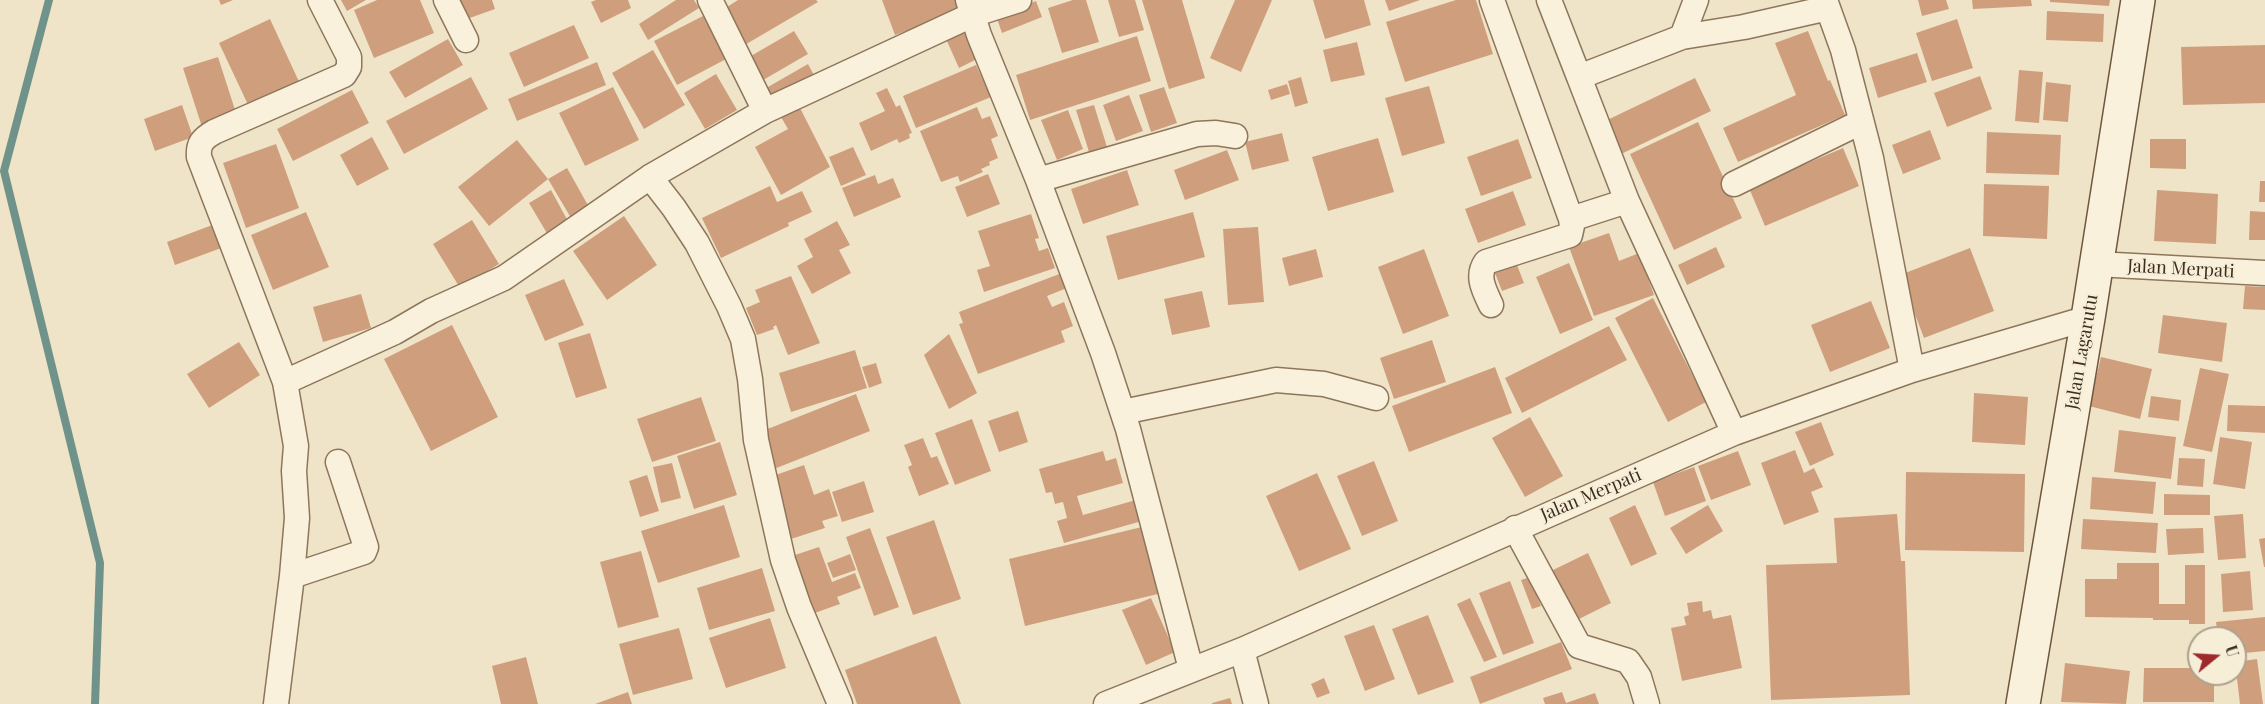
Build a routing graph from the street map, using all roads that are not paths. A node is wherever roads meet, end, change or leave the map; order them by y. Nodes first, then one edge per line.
1 (320, 0) edge
2 (446, 0) edge
3 (710, 0) edge
4 (1019, 0) edge
5 (1492, 0) edge
6 (1549, 0) edge
7 (1696, 0) edge
8 (2138, 0) edge
9 (1827, 4) edge
10 (970, 7) edge
11 (1682, 37) junction
12 (466, 40) dead end
13 (1579, 77) junction
14 (765, 111) junction
15 (1861, 122) junction
16 (1234, 136) dead end
17 (650, 177) junction
18 (1038, 180) junction
19 (1734, 184) dead end
20 (1627, 201) junction
21 (1571, 219) junction
22 (2096, 264) junction
23 (2265, 273) edge
24 (1491, 305) dead end
25 (2088, 318) junction
26 (1912, 370) junction
27 (285, 382) junction
28 (1376, 399) dead end
29 (1123, 412) junction
30 (1734, 433) junction
31 (338, 462) dead end
32 (1515, 528) junction
33 (292, 576) junction
34 (1242, 650) junction
35 (1191, 669) junction
36 (1130, 699) edge
37 (276, 704) edge
38 (840, 704) edge
39 (1106, 704) edge
40 (1256, 704) edge
41 (1647, 704) edge
42 (2023, 704) edge

1 - 27 street
2 - 12 street
3 - 14 street
4 - 10 street
5 - 21 street
6 - 13 street
7 - 11 street
8 - 22 street, Jalan Lagarutu
9 - 11 street
9 - 15 street
10 - 14 street
10 - 18 street
11 - 13 street
13 - 20 street
14 - 17 street
15 - 19 street
15 - 26 street
16 - 18 street
17 - 27 street
17 - 38 street
18 - 29 street
20 - 21 street
20 - 30 street
21 - 24 street
22 - 23 street, Jalan Merpati
22 - 25 street, Jalan Lagarutu
25 - 26 street, Jalan Merpati
25 - 42 street, Jalan Lagarutu
26 - 30 street, Jalan Merpati
27 - 33 street
28 - 29 street
29 - 35 street
30 - 32 street, Jalan Merpati
31 - 33 street
32 - 34 street, Jalan Merpati
32 - 41 street
33 - 37 street
34 - 35 street, Jalan Merpati
34 - 40 street
35 - 36 street, Jalan Merpati
36 - 39 street, Jalan Merpati

